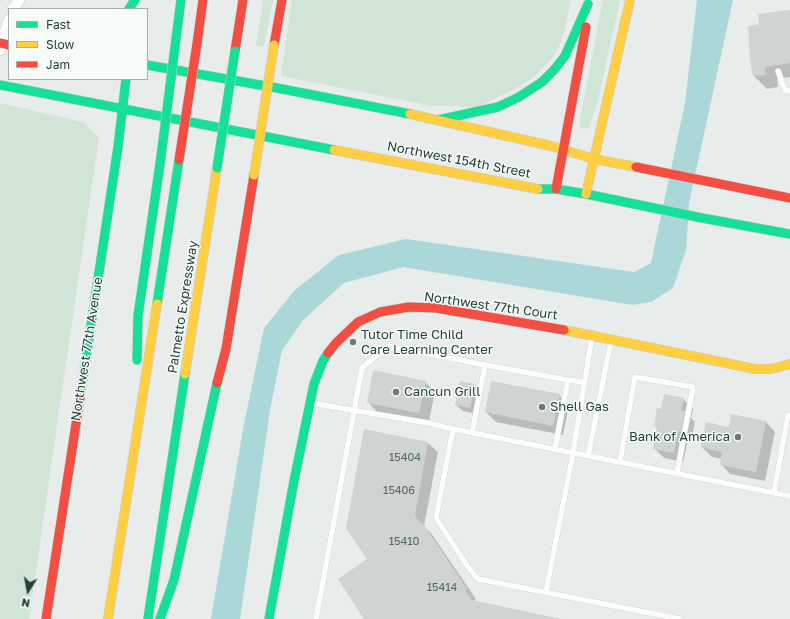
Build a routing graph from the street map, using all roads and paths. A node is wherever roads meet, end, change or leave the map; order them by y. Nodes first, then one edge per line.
1 (136, 0) edge
2 (181, 0) edge
3 (203, 0) edge
4 (243, 0) edge
5 (282, 0) edge
6 (630, 0) edge
7 (589, 2) edge
8 (129, 8) edge
9 (8, 24) edge
10 (3, 45) edge
11 (148, 65) edge
12 (778, 71) dead end
13 (126, 80) edge
14 (0, 85) edge
15 (790, 92) edge
16 (123, 108) junction
17 (438, 120) junction
18 (564, 150) junction
19 (594, 159) junction
20 (556, 189) junction
21 (586, 194) junction
22 (790, 198) edge
23 (790, 234) edge
24 (592, 335) junction
25 (612, 339) junction
26 (790, 364) edge
27 (485, 365) junction
28 (568, 380) junction
29 (584, 382) junction
30 (310, 403) junction
31 (354, 411) junction
32 (788, 415) dead end
33 (453, 429) junction
34 (472, 433) junction
35 (555, 449) junction
36 (134, 452) junction
37 (574, 453) junction
38 (588, 456) junction
39 (620, 462) junction
40 (677, 473) junction
41 (774, 492) junction
42 (790, 496) edge
43 (546, 592) junction
44 (46, 619) edge
45 (108, 619) edge
46 (148, 619) edge
47 (160, 619) edge
48 (269, 619) edge
49 (316, 619) edge
50 (680, 619) edge

1 - 8 main road
2 - 36 main road, bridge
3 - 36 main road, Palmetto Expressway, bridge
4 - 46 main road, Palmetto Expressway, bridge
5 - 47 main road, bridge
6 - 19 main road
7 - 17 main road
7 - 18 main road
9 - 10 street
11 - 17 main road
12 - 15 lane
13 - 16 main road, Northwest 77th Avenue
14 - 16 main road, Northwest 154th Street
16 - 20 main road, Northwest 154th Street
16 - 44 main road, Northwest 77th Avenue
17 - 18 main road
18 - 19 main road
18 - 20 main road
19 - 21 main road
19 - 22 main road
20 - 21 main road, Northwest 154th Street
21 - 23 main road, Northwest 154th Street
24 - 25 main road, Northwest 77th Court
24 - 29 lane
24 - 30 main road, Northwest 77th Court
25 - 26 main road, Northwest 77th Court
25 - 38 lane
27 - 28 lane
27 - 31 lane
27 - 34 lane
28 - 29 lane
28 - 35 lane
29 - 37 lane
30 - 31 lane
30 - 48 main road, Northwest 77th Court
31 - 33 lane
31 - 49 lane
32 - 41 lane
33 - 34 lane
33 - 43 lane
34 - 35 lane
35 - 37 lane
36 - 45 main road, Palmetto Expressway
37 - 38 lane
37 - 43 lane
38 - 39 lane
39 - 40 lane
39 - 40 lane
40 - 41 lane
41 - 42 lane
43 - 50 lane

